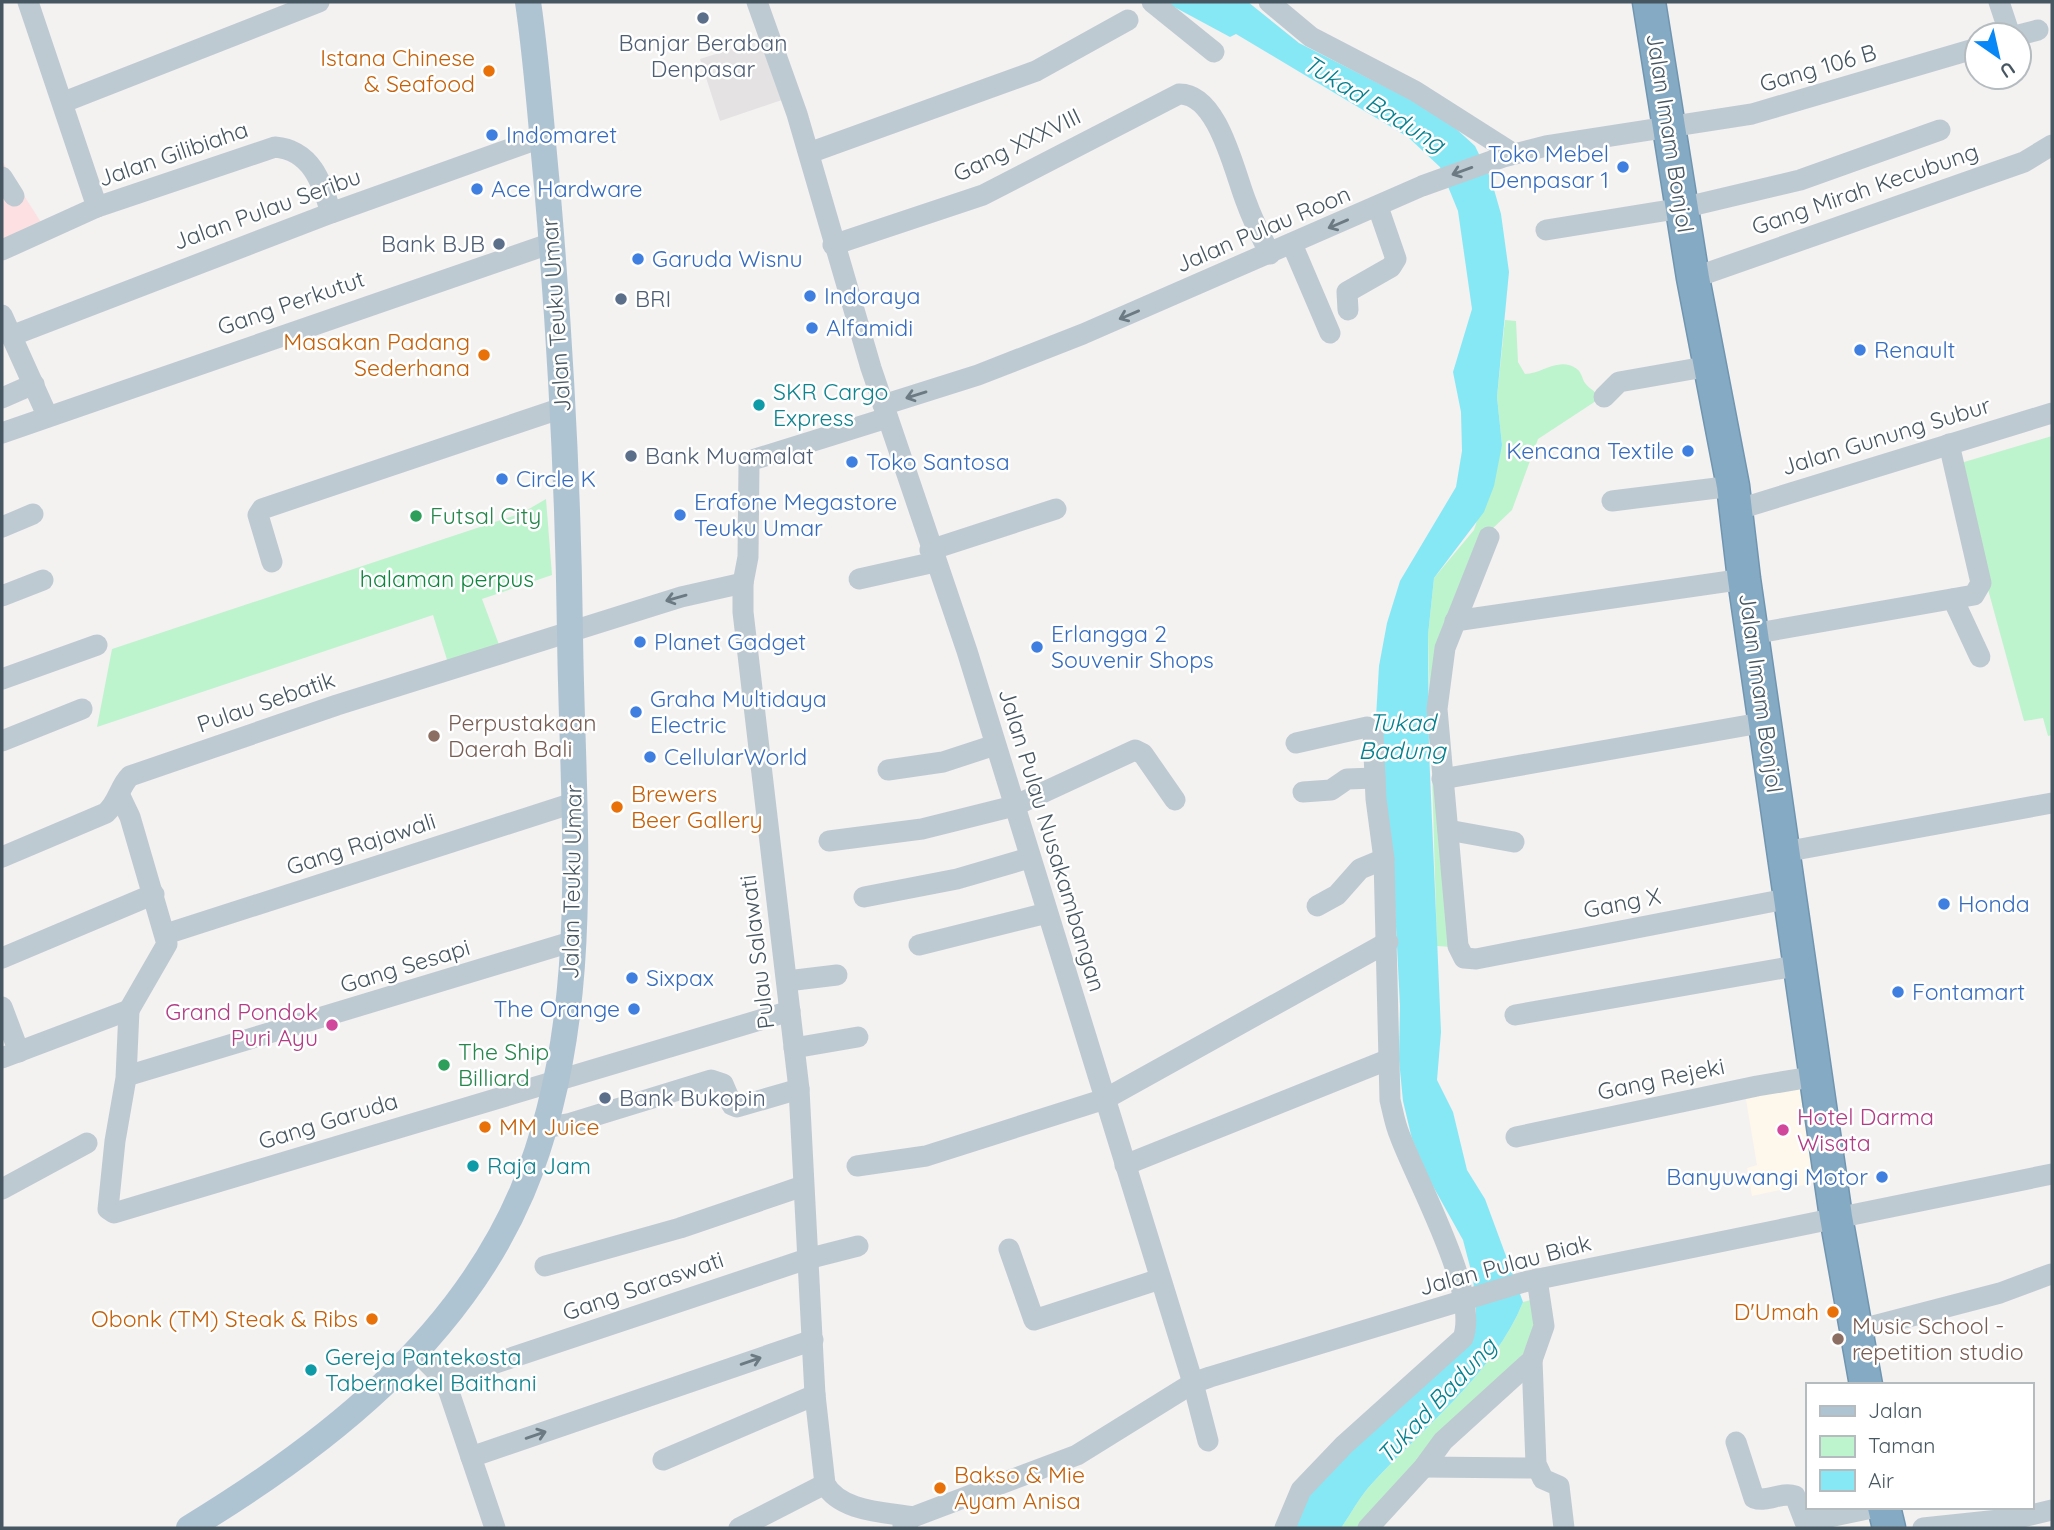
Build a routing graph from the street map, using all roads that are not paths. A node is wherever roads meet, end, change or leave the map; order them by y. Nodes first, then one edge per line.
1 (28, 2) edge
2 (319, 2) edge
3 (528, 2) edge
4 (757, 2) edge
5 (1152, 2) edge
6 (1269, 2) edge
7 (1649, 2) edge
8 (1999, 2) edge
9 (1128, 20) dead end
10 (2005, 21) edge
11 (1214, 52) dead end
12 (1963, 52) edge
13 (64, 102) junction
14 (1671, 127) junction
15 (1940, 130) dead end
16 (543, 137) junction
17 (2052, 145) edge
18 (809, 153) junction
19 (1508, 155) junction
20 (2, 177) edge
21 (14, 196) dead end
22 (97, 207) junction
23 (1378, 207) junction
24 (1682, 208) junction
25 (331, 213) junction
26 (1546, 230) dead end
27 (552, 243) junction
28 (1292, 244) junction
29 (833, 245) junction
30 (2, 250) edge
31 (1270, 254) junction
32 (1693, 278) junction
33 (1348, 310) dead end
34 (6, 327) edge
35 (1330, 333) dead end
36 (1710, 366) junction
37 (34, 384) junction
38 (1604, 397) dead end
39 (2, 398) edge
40 (562, 408) junction
41 (885, 412) junction
42 (2052, 412) edge
43 (47, 415) junction
44 (2, 433) edge
45 (1949, 444) junction
46 (1735, 498) junction
47 (1612, 501) dead end
48 (1056, 509) dead end
49 (33, 514) dead end
50 (2, 527) edge
51 (1489, 537) dead end
52 (932, 556) junction
53 (271, 562) dead end
54 (859, 579) dead end
55 (1744, 579) junction
56 (43, 580) dead end
57 (743, 583) junction
58 (2, 596) edge
59 (1953, 599) junction
60 (1455, 621) junction
61 (570, 633) junction
62 (1752, 634) junction
63 (97, 645) dead end
64 (1980, 657) dead end
65 (2, 679) edge
66 (82, 709) dead end
67 (1766, 722) junction
68 (2, 741) edge
69 (1296, 743) dead end
70 (995, 745) junction
71 (888, 770) dead end
72 (1375, 778) junction
73 (1442, 779) junction
74 (1303, 792) dead end
75 (120, 796) junction
76 (1175, 800) dead end
77 (573, 803) junction
78 (2052, 803) edge
79 (1014, 806) junction
80 (1448, 830) junction
81 (829, 841) dead end
82 (1514, 842) dead end
83 (1784, 852) junction
84 (2, 857) edge
85 (1030, 858) junction
86 (1384, 859) junction
87 (154, 894) junction
88 (864, 897) dead end
89 (1791, 898) junction
90 (1317, 906) dead end
91 (1047, 913) junction
92 (166, 934) junction
93 (574, 942) junction
94 (1388, 942) junction
95 (919, 945) dead end
96 (2, 958) edge
97 (1801, 965) junction
98 (837, 975) dead end
99 (787, 981) junction
100 (2, 1007) edge
101 (129, 1010) junction
102 (790, 1011) junction
103 (1515, 1015) dead end
104 (858, 1037) dead end
105 (794, 1048) junction
106 (10, 1055) edge
107 (1387, 1059) junction
108 (130, 1075) dead end
109 (1817, 1076) junction
110 (554, 1081) junction
111 (799, 1089) junction
112 (1105, 1099) junction
113 (542, 1128) junction
114 (1516, 1137) dead end
115 (87, 1143) dead end
116 (1125, 1165) junction
117 (857, 1166) dead end
118 (2052, 1174) edge
119 (803, 1186) junction
120 (2, 1189) edge
121 (1836, 1217) junction
122 (858, 1246) dead end
123 (1009, 1249) dead end
124 (807, 1259) junction
125 (545, 1266) dead end
126 (2051, 1274) edge
127 (1160, 1279) junction
128 (1530, 1281) junction
129 (1467, 1300) junction
130 (1858, 1330) junction
131 (813, 1340) junction
132 (417, 1352) junction
133 (1532, 1360) junction
134 (445, 1380) junction
135 (1193, 1383) junction
136 (1866, 1383) edge
137 (815, 1395) junction
138 (1208, 1441) dead end
139 (1736, 1441) dead end
140 (471, 1457) junction
141 (663, 1460) dead end
142 (1424, 1467) junction
143 (1537, 1468) junction
144 (825, 1483) junction
145 (1867, 1509) edge
146 (1884, 1509) edge
147 (2052, 1510) edge
148 (2017, 1512) edge
149 (908, 1523) edge
150 (189, 1528) edge
151 (495, 1528) edge
152 (739, 1528) edge
153 (1285, 1528) edge
154 (1368, 1528) edge
155 (1564, 1528) edge
156 (1889, 1528) edge
157 (1923, 1528) edge

1 - 13 street
2 - 13 street
3 - 16 main road, Jalan Teuku Umar
4 - 18 street, Jalan Pulau Nusakambangan
5 - 11 street
6 - 19 street
7 - 14 highway, Jalan Imam Bonjol
8 - 10 street
9 - 18 street
12 - 14 street, Gang 106 B
13 - 22 street
14 - 19 street, Jalan Pulau Roon
14 - 24 highway, Jalan Imam Bonjol
15 - 24 street
16 - 25 street, Jalan Pulau Seribu
16 - 27 main road, Jalan Teuku Umar
17 - 32 street, Gang Mirah Kecubung
18 - 29 street, Jalan Pulau Nusakambangan
19 -> 23 street, Jalan Pulau Roon
20 - 21 street
22 - 25 street, Jalan Gilibiaha
22 - 30 street, Jalan Gilibiaha
23 -> 28 street, Jalan Pulau Roon
23 - 33 street
24 - 26 street
24 - 32 highway, Jalan Imam Bonjol
25 - 34 street, Jalan Pulau Seribu
27 - 40 main road, Jalan Teuku Umar
27 - 43 street, Gang Perkutut
28 - 31 street, Jalan Pulau Roon
28 - 35 street
29 - 31 street, Gang XXXVIII
29 - 41 street, Jalan Pulau Nusakambangan
31 -> 41 street, Jalan Pulau Roon
32 - 36 highway, Jalan Imam Bonjol
34 - 37 street
36 - 38 street
36 - 46 highway, Jalan Imam Bonjol
37 - 39 street
37 - 43 street
40 - 53 street
40 - 61 main road, Jalan Teuku Umar
41 - 52 street, Jalan Pulau Nusakambangan
41 - 57 street, Pulau Salawati
42 - 45 street, Jalan Gunung Subur
43 - 44 street, Gang Perkutut
45 - 46 street, Jalan Gunung Subur
45 - 59 street
46 - 47 street
46 - 55 highway, Jalan Imam Bonjol
48 - 52 street
49 - 50 street
51 - 60 street
52 - 54 street
52 - 70 street, Jalan Pulau Nusakambangan
55 - 60 street
55 - 62 highway, Jalan Imam Bonjol
56 - 58 street
57 -> 61 street, Pulau Sebatik
57 - 99 street, Pulau Salawati
59 - 62 street
59 - 64 street
60 - 73 street
61 - 75 street, Pulau Sebatik
61 - 77 main road, Jalan Teuku Umar
62 - 67 highway, Jalan Imam Bonjol
63 - 65 street
66 - 68 street
67 - 73 street
67 - 83 highway, Jalan Imam Bonjol
69 - 72 street
70 - 71 street
70 - 79 street, Jalan Pulau Nusakambangan
72 - 74 street
72 - 86 street
73 - 80 street
75 - 84 street, Pulau Sebatik
75 - 87 street
76 - 79 street
77 - 92 street, Gang Rajawali
77 - 93 main road, Jalan Teuku Umar
78 - 83 street
79 - 81 street
79 - 85 street, Jalan Pulau Nusakambangan
80 - 82 street
80 - 89 street, Gang X
83 - 89 highway, Jalan Imam Bonjol
85 - 88 street
85 - 91 street, Jalan Pulau Nusakambangan
86 - 90 street
86 - 94 street
87 - 92 street
87 - 96 street
89 - 97 highway, Jalan Imam Bonjol
91 - 95 street
91 - 112 street, Jalan Pulau Nusakambangan
92 - 101 street
93 - 108 street, Gang Sesapi
93 - 110 main road, Jalan Teuku Umar
94 - 107 street
94 - 112 street
97 - 103 street
97 - 109 highway, Jalan Imam Bonjol
98 - 99 street
99 - 102 street, Pulau Salawati
100 - 106 street
101 - 106 street
101 - 110 street, Gang Garuda
102 - 105 street, Pulau Salawati
102 - 110 street, Gang Garuda
104 - 105 street
105 - 111 street, Pulau Salawati
107 - 116 street
107 - 129 street
109 - 114 street, Gang Rejeki
109 - 121 highway, Jalan Imam Bonjol
110 - 113 main road, Jalan Teuku Umar
111 - 113 street
111 - 119 street, Pulau Salawati
112 - 116 street, Jalan Pulau Nusakambangan
112 - 117 street
113 - 132 main road, Jalan Teuku Umar
115 - 120 street
116 - 127 street, Jalan Pulau Nusakambangan
118 - 121 street, Jalan Pulau Biak
119 - 124 street, Pulau Salawati
119 - 125 street
121 - 128 street, Jalan Pulau Biak
121 - 130 highway, Jalan Imam Bonjol
122 - 124 street, Gang Saraswati
123 - 127 street
124 - 131 street, Pulau Salawati
124 - 134 street, Gang Saraswati
126 - 130 street
127 - 135 street, Jalan Pulau Nusakambangan
128 - 129 street, Jalan Pulau Biak
128 - 133 street
129 - 135 street, Jalan Pulau Biak
129 - 153 street
130 - 136 highway, Jalan Imam Bonjol
131 - 137 street, Pulau Salawati
140 -> 131 street
132 - 134 street
132 - 150 main road, Jalan Teuku Umar
133 - 142 street
133 - 143 street
134 - 140 street
135 - 138 street, Jalan Pulau Nusakambangan
135 - 149 street
137 - 141 street
137 - 144 street, Pulau Salawati
139 - 145 street
140 - 151 street
142 - 143 street
142 - 154 street
143 - 155 street
144 - 149 street
144 - 152 street
146 - 156 highway
147 - 148 street
148 - 157 street

